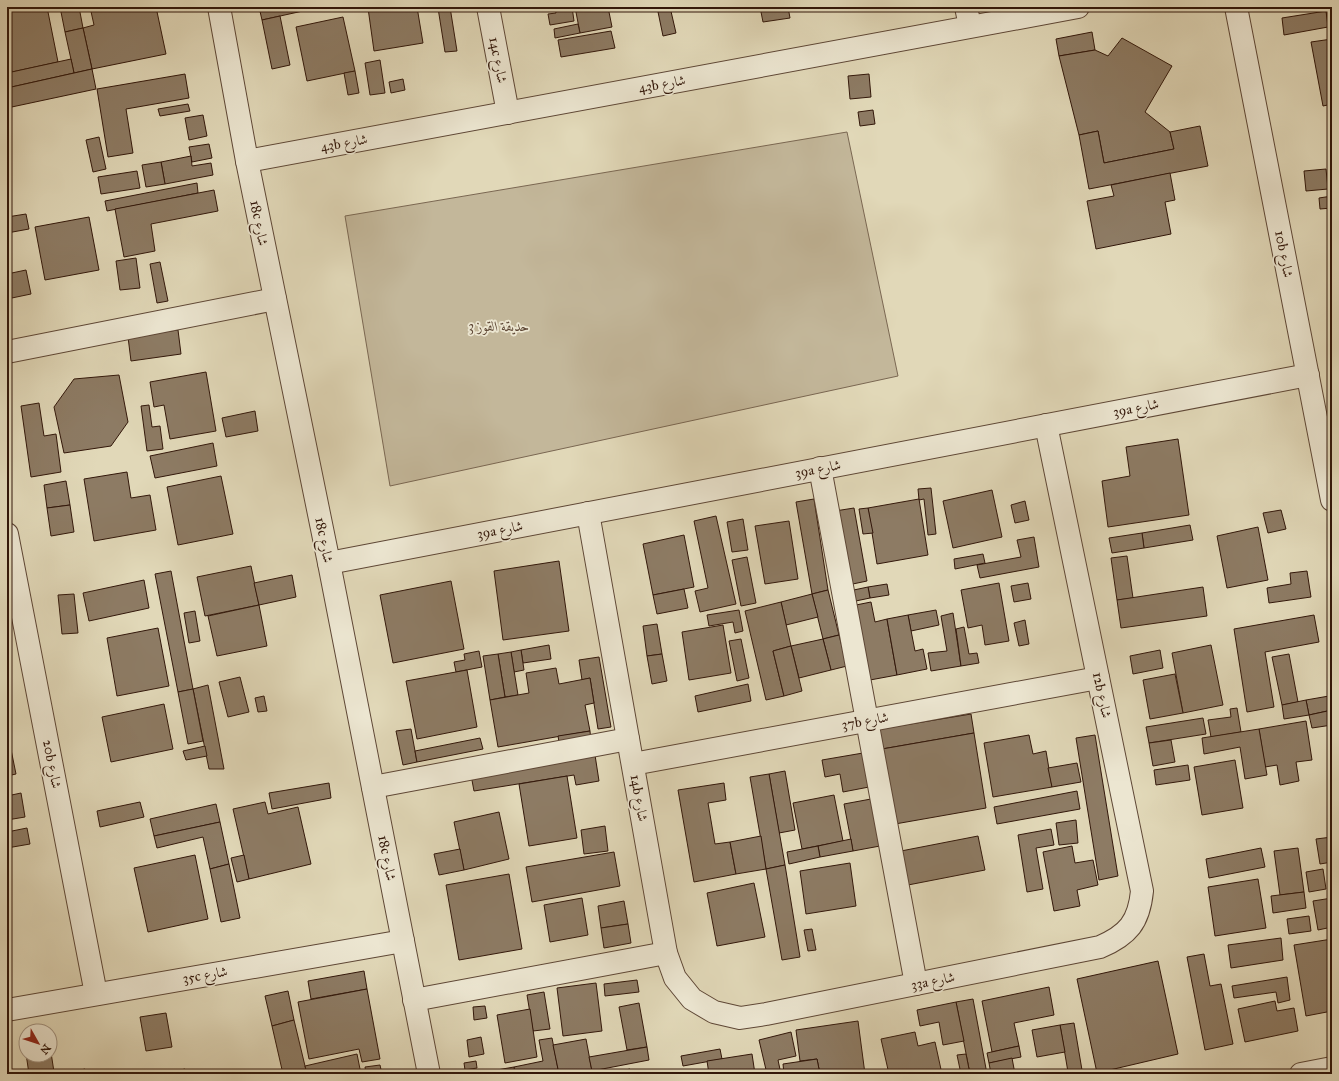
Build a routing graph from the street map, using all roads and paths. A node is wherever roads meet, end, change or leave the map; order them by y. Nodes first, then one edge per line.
1 (219, 7) edge
2 (488, 7) edge
3 (1078, 7) edge
4 (1236, 7) edge
5 (968, 17) edge
6 (508, 113) junction
7 (247, 161) junction
8 (275, 299) junction
9 (7, 352) edge
10 (1308, 375) junction
11 (1046, 425) junction
12 (820, 468) junction
13 (1332, 500) edge
14 (588, 513) junction
15 (7, 534) edge
16 (329, 563) junction
17 (1098, 678) junction
18 (868, 721) junction
19 (628, 739) junction
20 (633, 764) junction
21 (373, 787) junction
22 (403, 941) junction
23 (1100, 947) joint
24 (666, 953) junction
25 (916, 984) junction
26 (96, 994) junction
27 (414, 1000) junction
28 (7, 1010) edge
29 (766, 1014) joint
30 (1332, 1068) edge
31 (429, 1074) edge
32 (1301, 1074) edge

1 - 7 street, 18c شارع
2 - 6 street, 14c شارع
3 - 5 street, 43b شارع
4 - 10 street, 10b شارع
5 - 6 street, 43b شارع
6 - 7 street, 43b شارع
7 - 8 street, 18c شارع
8 - 9 street
8 - 16 street, 18c شارع
10 - 11 street, 39a شارع
10 - 13 street, 10b شارع
11 - 12 street, 39a شارع
11 - 17 street, 12b شارع
12 - 14 street, 39a شارع
12 - 18 street
14 - 16 street, 39a شارع
14 - 19 street, 14b شارع
15 - 26 street, 20b شارع
16 - 21 street, 18c شارع
17 - 18 street, 37b شارع
17 - 23 street, 12b شارع
18 - 20 street, 37b شارع
18 - 25 street
19 - 20 street, 14b شارع
19 - 21 street
20 - 24 street, 14b شارع
21 - 22 street, 18c شارع
22 - 26 street, 35c شارع
22 - 27 street, 18c شارع
23 - 25 street, 33a شارع
24 - 27 street
24 - 29 street, 14b شارع
25 - 29 street, 33a شارع
26 - 28 street, 35c شارع
27 - 31 street, 18c شارع
30 - 32 street

